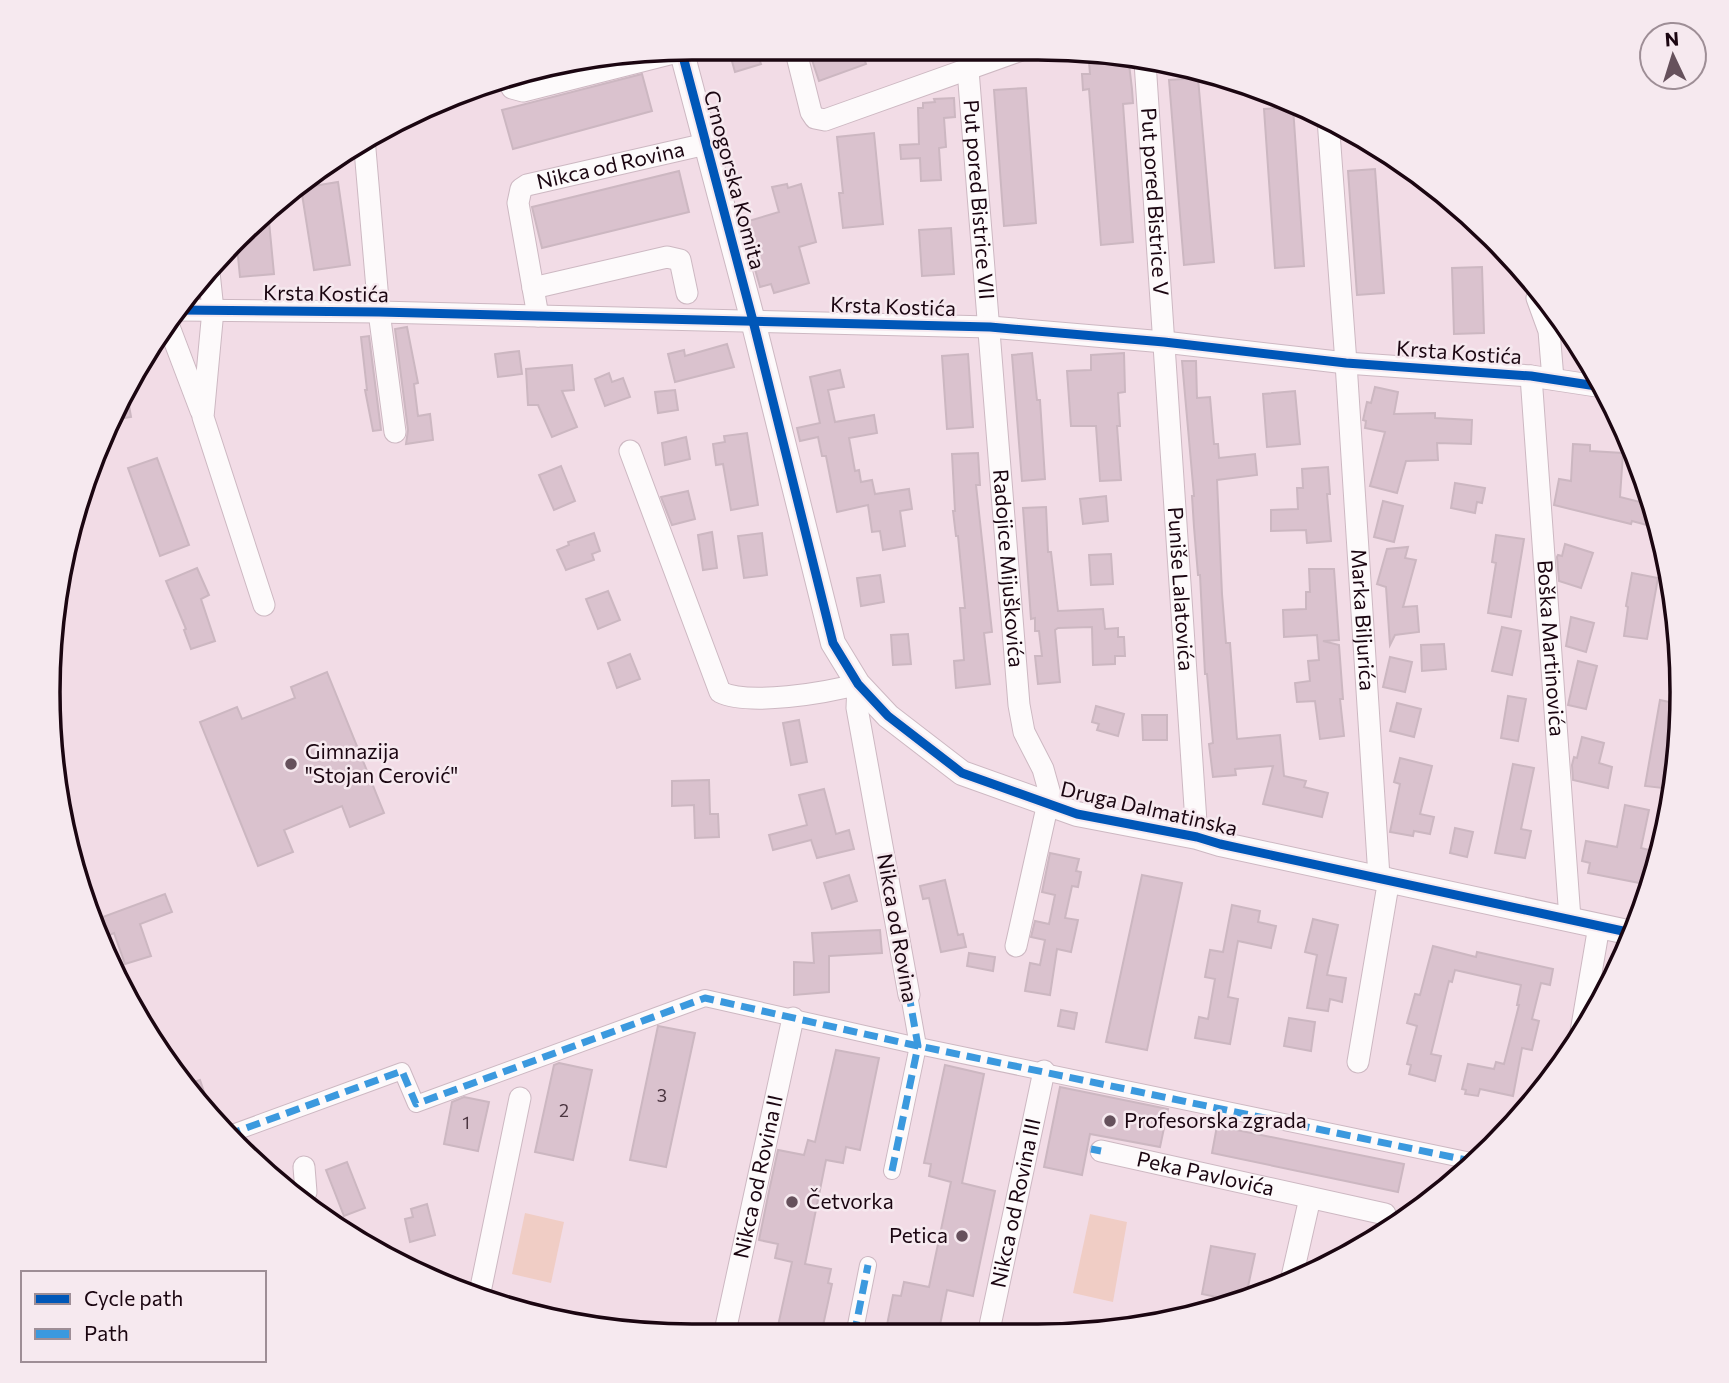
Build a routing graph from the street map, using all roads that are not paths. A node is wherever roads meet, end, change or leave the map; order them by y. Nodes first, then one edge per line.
1 (684, 60) edge
2 (798, 60) edge
3 (993, 60) edge
4 (632, 63) edge
5 (1145, 69) edge
6 (968, 70) junction
7 (511, 86) edge
8 (1329, 131) edge
9 (706, 144) junction
10 (365, 150) edge
11 (210, 282) edge
12 (533, 288) junction
13 (687, 293) dead end
14 (188, 310) edge
15 (214, 310) junction
16 (1542, 310) edge
17 (379, 312) junction
18 (538, 316) junction
19 (753, 321) junction
20 (990, 327) junction
21 (171, 333) edge
22 (1164, 342) junction
23 (1346, 363) junction
24 (1531, 376) junction
25 (1553, 379) junction
26 (1590, 385) edge
27 (203, 417) junction
28 (395, 432) dead end
29 (630, 451) dead end
30 (264, 605) dead end
31 (858, 684) junction
32 (1049, 804) junction
33 (1197, 837) junction
34 (1384, 878) junction
35 (1570, 919) junction
36 (1599, 926) junction
37 (1622, 931) edge
38 (1016, 946) dead end
39 (909, 995) joint
40 (1585, 1008) edge
41 (793, 1018) junction
42 (918, 1046) junction
43 (1358, 1062) dead end
44 (1044, 1071) junction
45 (520, 1098) dead end
46 (238, 1131) edge
47 (1101, 1151) dead end
48 (1463, 1158) edge
49 (304, 1167) dead end
50 (892, 1171) dead end
51 (306, 1192) edge
52 (1310, 1198) junction
53 (1385, 1214) dead end
54 (868, 1265) dead end
55 (1294, 1268) edge
56 (481, 1287) edge
57 (727, 1324) edge
58 (857, 1324) edge
59 (990, 1324) edge

1 - 9 street, Crnogorska Komita
2 - 6 street, Put pored Bistrice VII
3 - 6 street, Put pored Bistrice VII
4 - 7 street
5 - 22 street, Put pored Bistrice V
6 - 20 street, Put pored Bistrice VII
8 - 23 street, Marka Biljurića
9 - 12 street, Nikca od Rovina
9 - 19 street, Crnogorska Komita
10 - 17 street
11 - 15 street
12 - 13 street
12 - 18 street, Nikca od Rovina
14 - 15 street, Krsta Kostića
15 - 17 street, Krsta Kostića
15 - 27 street
16 - 25 street
17 - 18 street, Krsta Kostića
17 - 28 street
18 - 19 street, Krsta Kostića
19 - 20 street, Krsta Kostića
19 - 31 street, Druga Dalmatinska
20 - 22 street, Krsta Kostića
20 - 32 street, Radojice Mijuškovića
21 - 27 street
22 - 23 street, Krsta Kostića
22 - 33 street, Puniše Lalatovića
23 - 24 street, Krsta Kostića
23 - 34 street, Marka Biljurića
24 - 25 street, Krsta Kostića
24 - 35 street, Boška Martinovića
25 - 26 street, Krsta Kostića
27 - 30 street
29 - 31 street
31 - 32 street, Druga Dalmatinska
31 - 39 street, Nikca od Rovina
32 - 33 street, Druga Dalmatinska
32 - 38 street
33 - 34 street, Druga Dalmatinska
34 - 35 street, Druga Dalmatinska
34 - 43 street, Marka Biljurića
35 - 36 street, Druga Dalmatinska
36 - 37 street, Druga Dalmatinska
36 - 40 street
39 - 42 street, Nikca od Rovina
41 - 42 street
41 - 46 street
41 - 57 street, Nikca od Rovina II
42 - 44 street
42 - 50 street, Nikca od Rovina
44 - 48 street
44 - 59 street, Nikca od Rovina III
45 - 56 street
47 - 52 street, Peka Pavlovića
49 - 51 street
52 - 53 street, Peka Pavlovića
52 - 55 street
54 - 58 street

